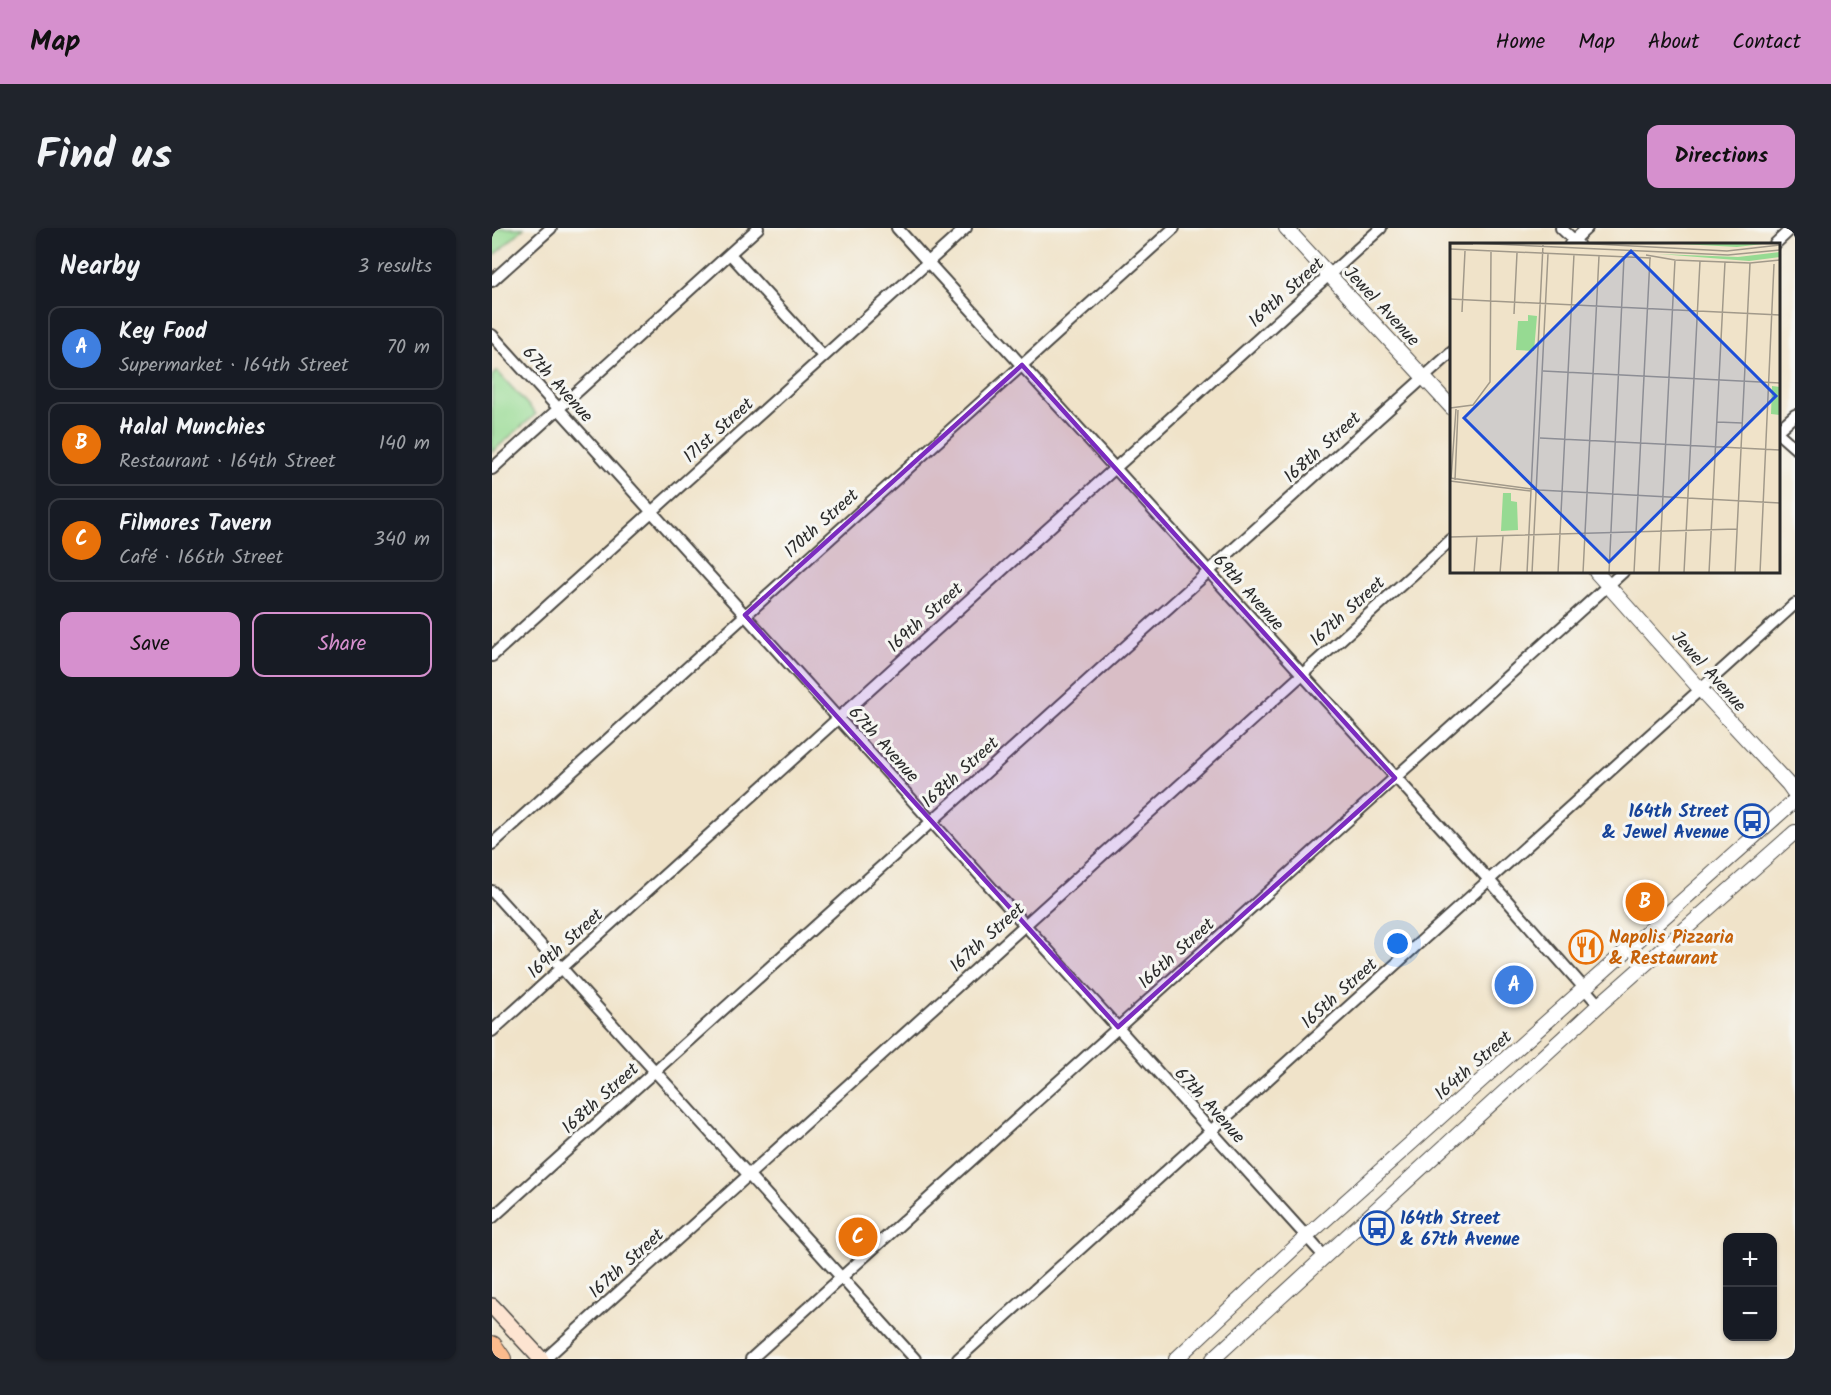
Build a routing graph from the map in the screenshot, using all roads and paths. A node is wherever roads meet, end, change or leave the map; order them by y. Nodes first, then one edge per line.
1 (551, 228) edge
2 (758, 228) edge
3 (897, 228) edge
4 (966, 228) edge
5 (1174, 228) edge
6 (1286, 228) edge
7 (1381, 228) edge
8 (1561, 228) edge
9 (1587, 228) edge
10 (1792, 228) edge
11 (1574, 243) edge
12 (1775, 243) edge
13 (730, 254) junction
14 (928, 262) junction
15 (1329, 275) junction
16 (492, 281) edge
17 (492, 335) edge
18 (1450, 354) edge
19 (823, 356) junction
20 (1022, 365) junction
21 (1424, 377) junction
22 (1450, 406) edge
23 (559, 409) junction
24 (1795, 416) edge
25 (1780, 430) edge
26 (1780, 432) edge
27 (1795, 448) edge
28 (1115, 468) junction
29 (492, 469) edge
30 (652, 512) junction
31 (1450, 541) edge
32 (1208, 572) junction
33 (1597, 573) edge
34 (1622, 573) edge
35 (1608, 585) junction
36 (1795, 604) edge
37 (745, 615) junction
38 (492, 656) edge
39 (1302, 674) junction
40 (1701, 690) junction
41 (838, 718) junction
42 (1395, 778) junction
43 (1795, 794) edge
44 (1795, 800) edge
45 (931, 821) junction
46 (1795, 832) edge
47 (492, 844) edge
48 (1489, 880) junction
49 (492, 891) edge
50 (1025, 925) junction
51 (562, 968) junction
52 (1584, 988) junction
53 (1599, 1005) junction
54 (1118, 1027) junction
55 (492, 1031) edge
56 (655, 1071) junction
57 (1211, 1131) junction
58 (748, 1174) junction
59 (492, 1218) edge
60 (1306, 1237) junction
61 (1324, 1256) junction
62 (842, 1277) junction
63 (492, 1306) edge
64 (492, 1346) edge
65 (501, 1359) edge
66 (543, 1359) edge
67 (751, 1359) edge
68 (915, 1359) edge
69 (958, 1359) edge
70 (1176, 1359) edge
71 (1213, 1359) edge

1 - 16 street
2 - 13 street
3 - 14 street, 69th Avenue
4 - 14 street, 171st Street
5 - 20 street, 170th Street
6 - 15 street, Jewel Avenue
7 - 15 street, 169th Street
8 - 11 street
9 - 11 street
10 - 12 street
13 - 19 street
13 - 23 street
14 - 19 street, 171st Street
14 - 20 street, 69th Avenue
15 - 21 street, Jewel Avenue
15 - 28 street, 169th Street
17 - 23 street, 67th Avenue
18 - 21 street, 168th Street
19 - 30 street, 171st Street
20 - 28 street, 69th Avenue
20 - 37 street, 170th Street
21 - 22 street, Jewel Avenue
21 - 32 street, 168th Street
23 - 29 street
23 - 30 street, 67th Avenue
24 - 25 street
26 - 27 street
28 - 32 street, 69th Avenue
28 - 41 street, 169th Street
30 - 37 street, 67th Avenue
30 - 38 street, 171st Street
31 - 39 street, 167th Street
32 - 39 street, 69th Avenue
32 - 45 street, 168th Street
33 - 35 street, Jewel Avenue
34 - 35 street, 166th Street
35 - 40 street, Jewel Avenue
35 - 42 street, 166th Street
36 - 40 street, 165th Street
37 - 41 street, 67th Avenue
37 - 47 street, 170th Street
39 - 42 street, 69th Avenue
39 - 50 street, 167th Street
40 - 43 street, Jewel Avenue
40 - 48 street, 165th Street
41 - 45 street, 67th Avenue
41 - 51 street, 169th Street
42 - 48 street, 69th Avenue
42 - 54 street, 166th Street
44 - 52 street, 164th Street
45 - 50 street, 67th Avenue
45 - 56 street, 168th Street
46 - 53 street
48 - 52 street, 69th Avenue
48 - 57 street, 165th Street
49 - 51 street
50 - 54 street, 67th Avenue
50 - 58 street, 167th Street
51 - 55 street, 169th Street
51 - 56 street
52 - 53 street, 69th Avenue
52 - 60 street, 164th Street
53 - 61 street
54 - 57 street, 67th Avenue
54 - 62 street, 166th Street
56 - 58 street
56 - 59 street, 168th Street
57 - 60 street, 67th Avenue
57 - 69 street, 165th Street
58 - 62 street
58 - 66 street, 167th Street
60 - 61 street, 67th Avenue
60 - 70 street, 164th Street
61 - 71 street
62 - 67 street, 166th Street
62 - 68 street
63 - 66 main road
64 - 65 highway

